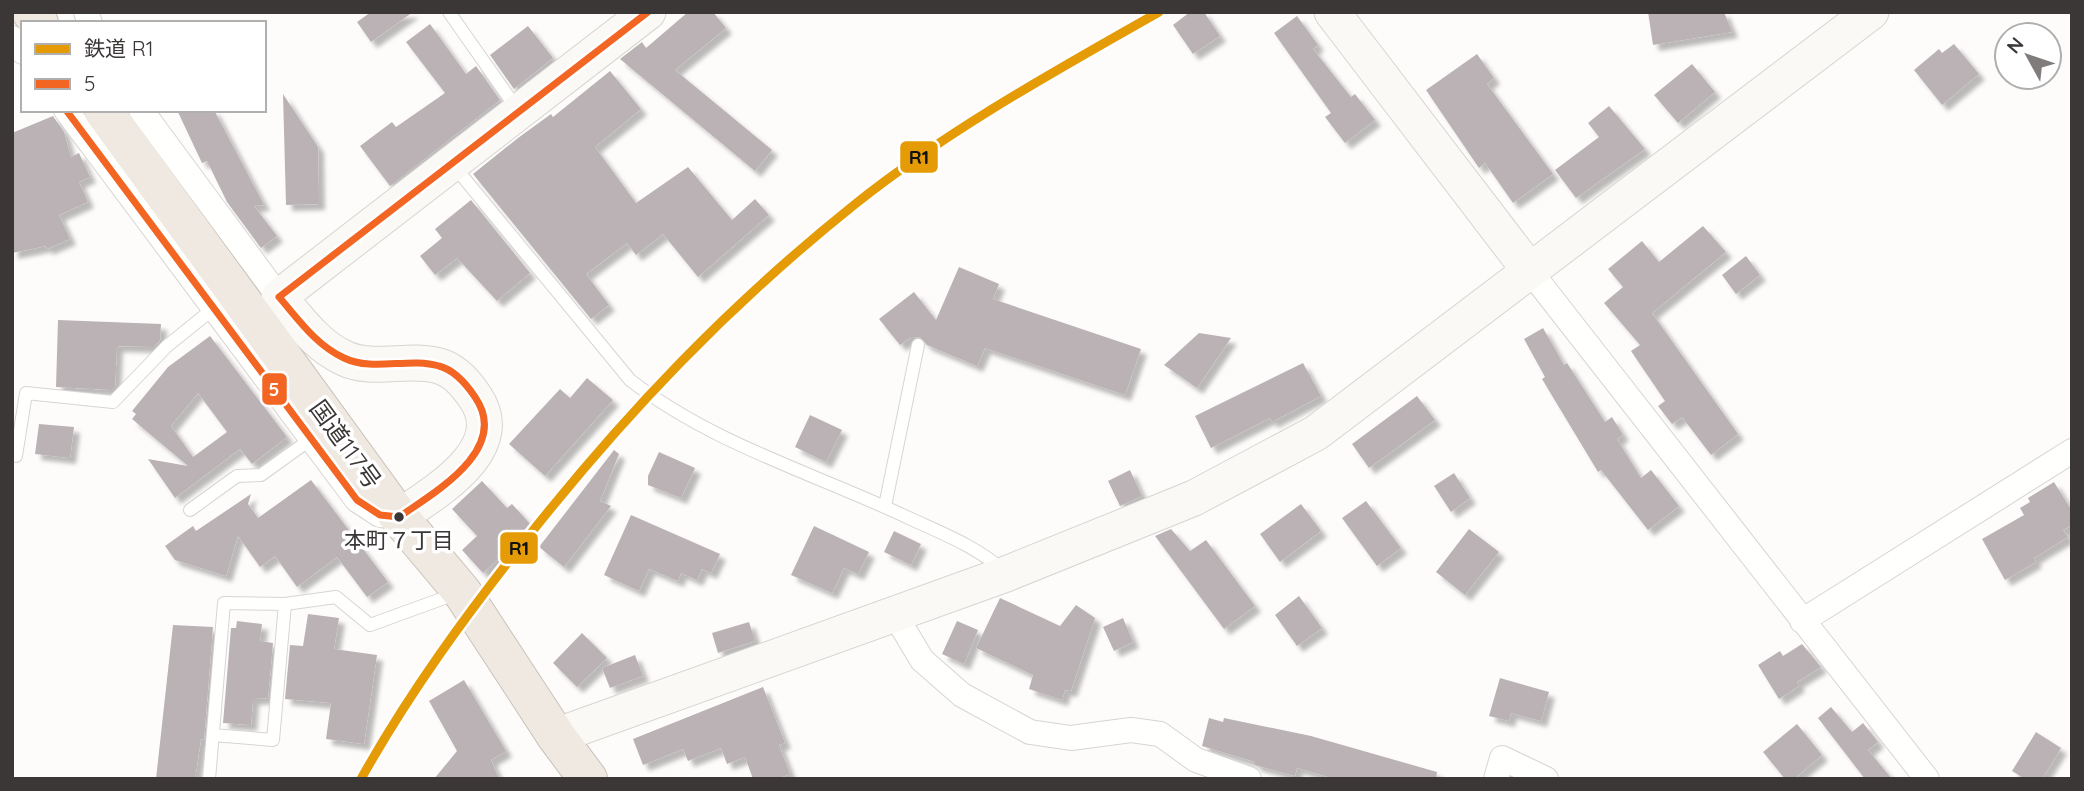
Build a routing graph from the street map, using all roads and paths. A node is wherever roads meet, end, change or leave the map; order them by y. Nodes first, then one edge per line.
1 (449, 12) edge
2 (648, 12) edge
3 (1332, 12) edge
4 (1871, 12) edge
5 (519, 111) junction
6 (67, 112) edge
7 (104, 112) edge
8 (142, 112) edge
9 (452, 164) junction
10 (1530, 271) junction
11 (279, 297) junction
12 (213, 309) junction
13 (918, 345) dead end
14 (311, 439) junction
15 (2072, 451) edge
16 (16, 456) dead end
17 (885, 506) junction
18 (190, 510) dead end
19 (400, 517) junction
20 (1006, 574) junction
21 (462, 592) junction
22 (285, 604) junction
23 (894, 613) junction
24 (1802, 621) junction
25 (213, 735) junction
26 (556, 736) junction
27 (209, 779) edge
28 (588, 779) edge
29 (1249, 779) edge
30 (1496, 779) edge
31 (1546, 779) edge
32 (1927, 779) edge

1 - 5 lane
2 - 5 street
3 - 10 street
4 - 10 street
5 - 9 street
6 - 12 street
7 - 19 highway, 国道117号
8 - 11 street
9 - 11 street
9 - 17 lane
10 - 20 street
10 - 24 street
11 - 19 street
12 - 14 street
12 - 16 lane
13 - 17 lane
14 - 18 lane
14 - 19 street
15 - 24 street
17 - 20 lane
19 - 21 highway, 国道117号
20 - 23 street
21 - 22 lane
21 - 26 highway, 国道117号
22 - 25 lane
22 - 25 lane
23 - 26 street
23 - 29 street
24 - 32 street
25 - 27 lane
26 - 28 highway, 国道117号
30 - 31 street

